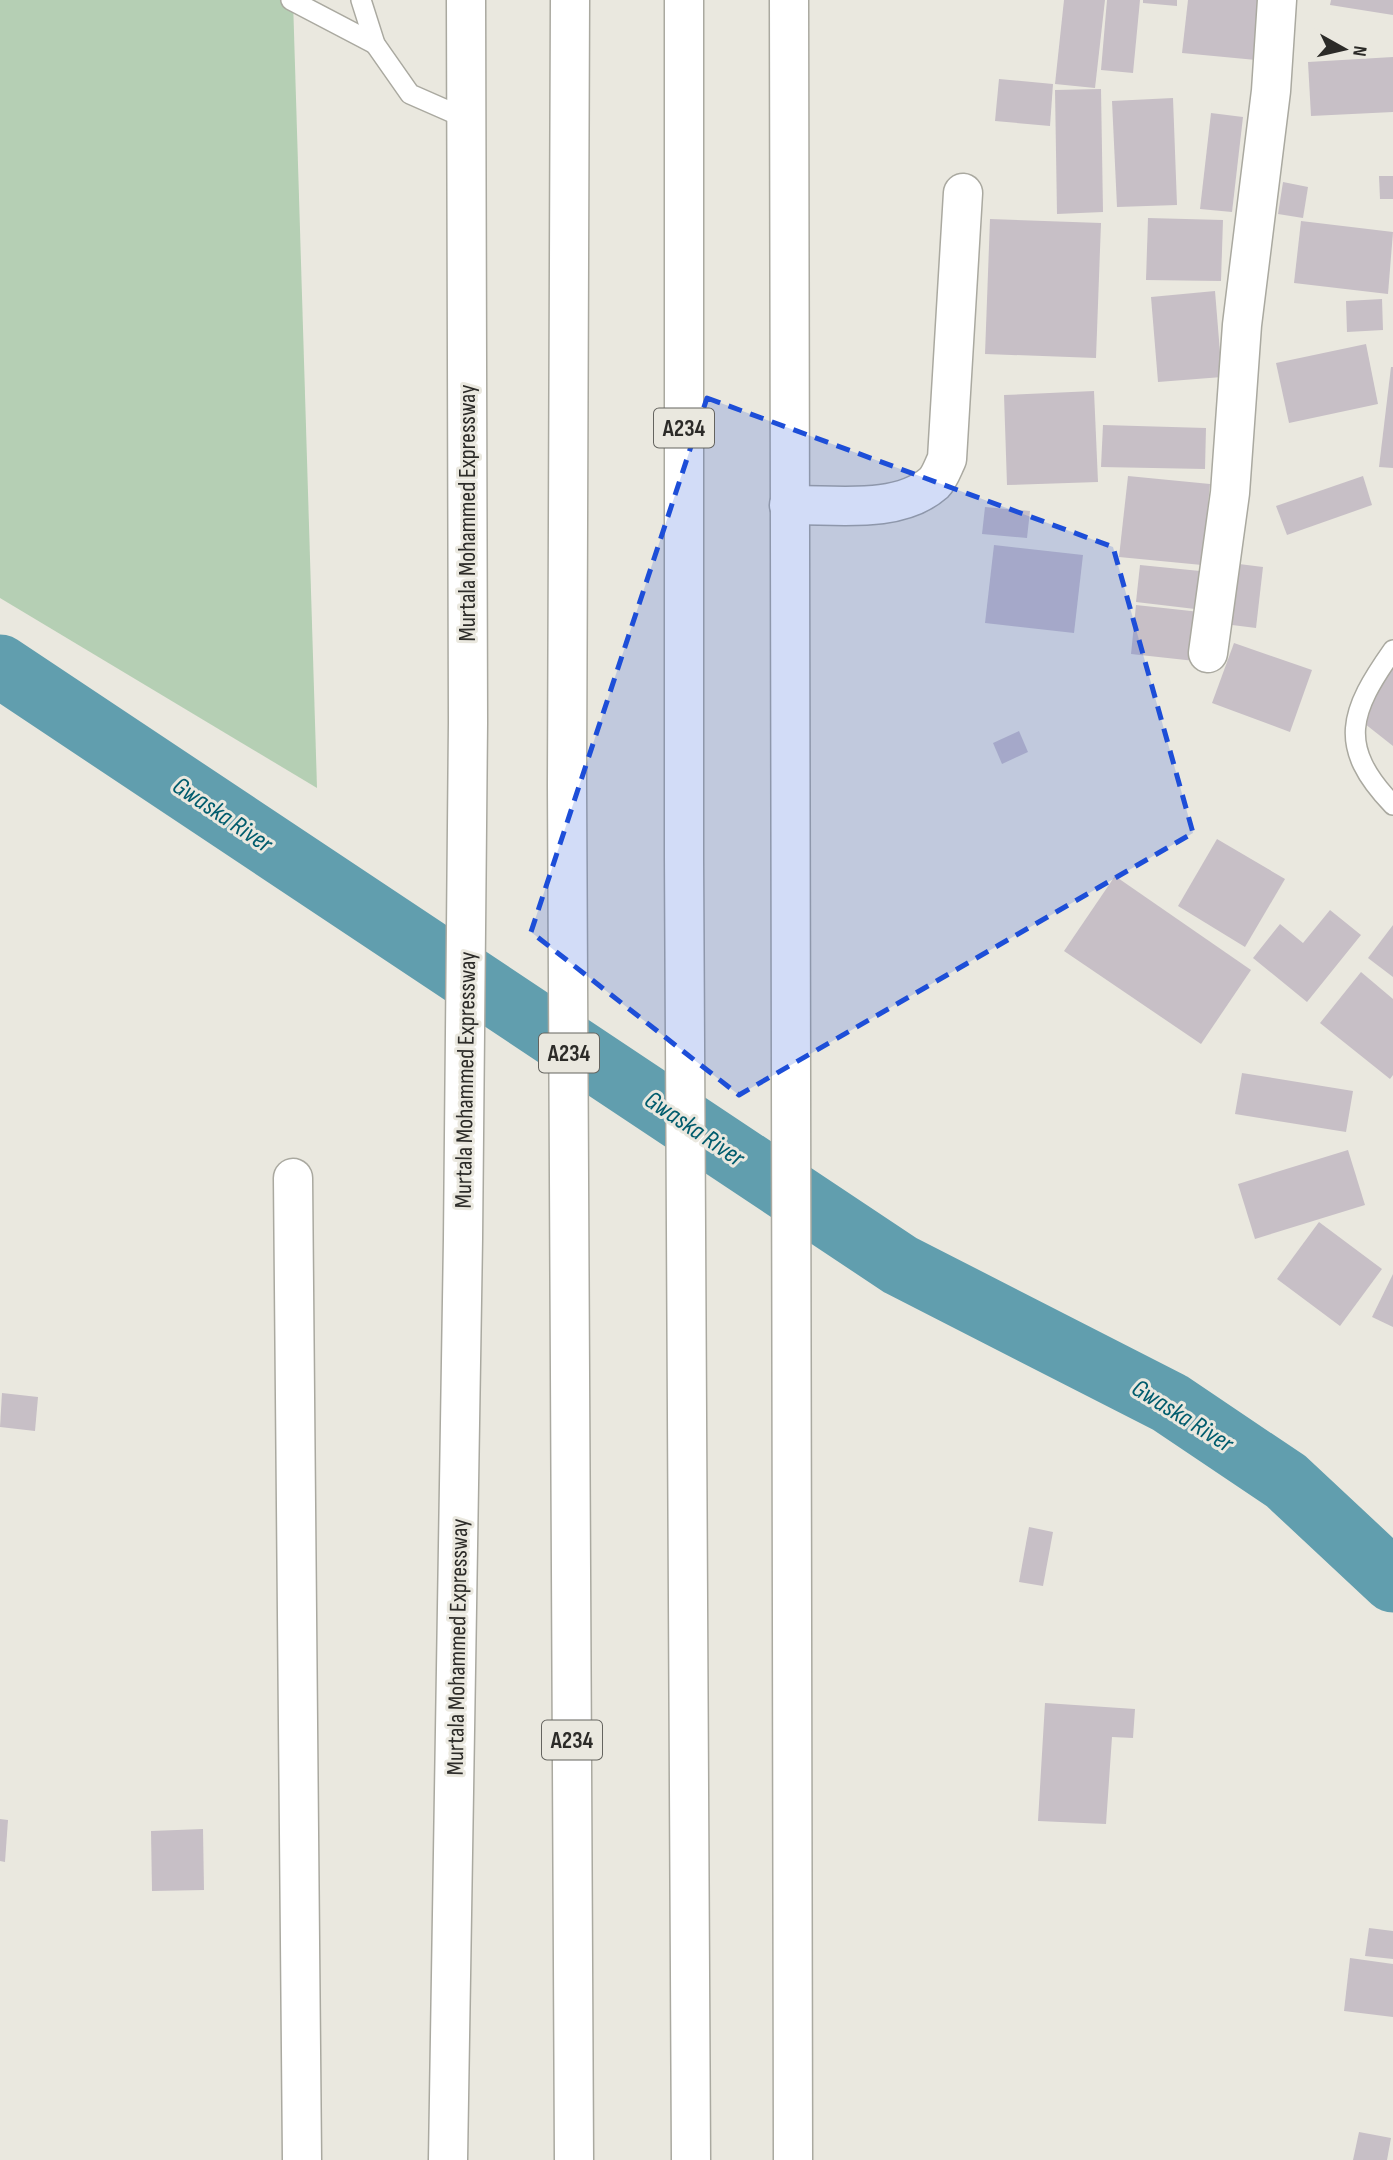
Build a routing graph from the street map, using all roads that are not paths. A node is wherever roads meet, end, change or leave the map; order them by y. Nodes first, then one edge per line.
1 (290, 0) edge
2 (361, 0) edge
3 (466, 0) edge
4 (570, 0) edge
5 (684, 0) edge
6 (789, 0) edge
7 (1277, 0) edge
8 (375, 44) junction
9 (467, 119) junction
10 (963, 193) dead end
11 (789, 505) junction
12 (1393, 650) edge
13 (1208, 653) dead end
14 (1393, 804) edge
15 (293, 1178) dead end
16 (302, 2160) edge
17 (448, 2160) edge
18 (574, 2160) edge
19 (691, 2160) edge
20 (793, 2160) edge

1 - 8 lane
2 - 8 lane
3 - 9 main road, Murtala Mohammed Expressway
4 - 18 main road, A234
5 - 19 main road, A234
6 - 11 main road
7 - 13 main road
8 - 9 lane
9 - 17 main road, Murtala Mohammed Expressway
10 - 11 main road
11 - 20 main road
12 - 14 lane
15 - 16 main road

